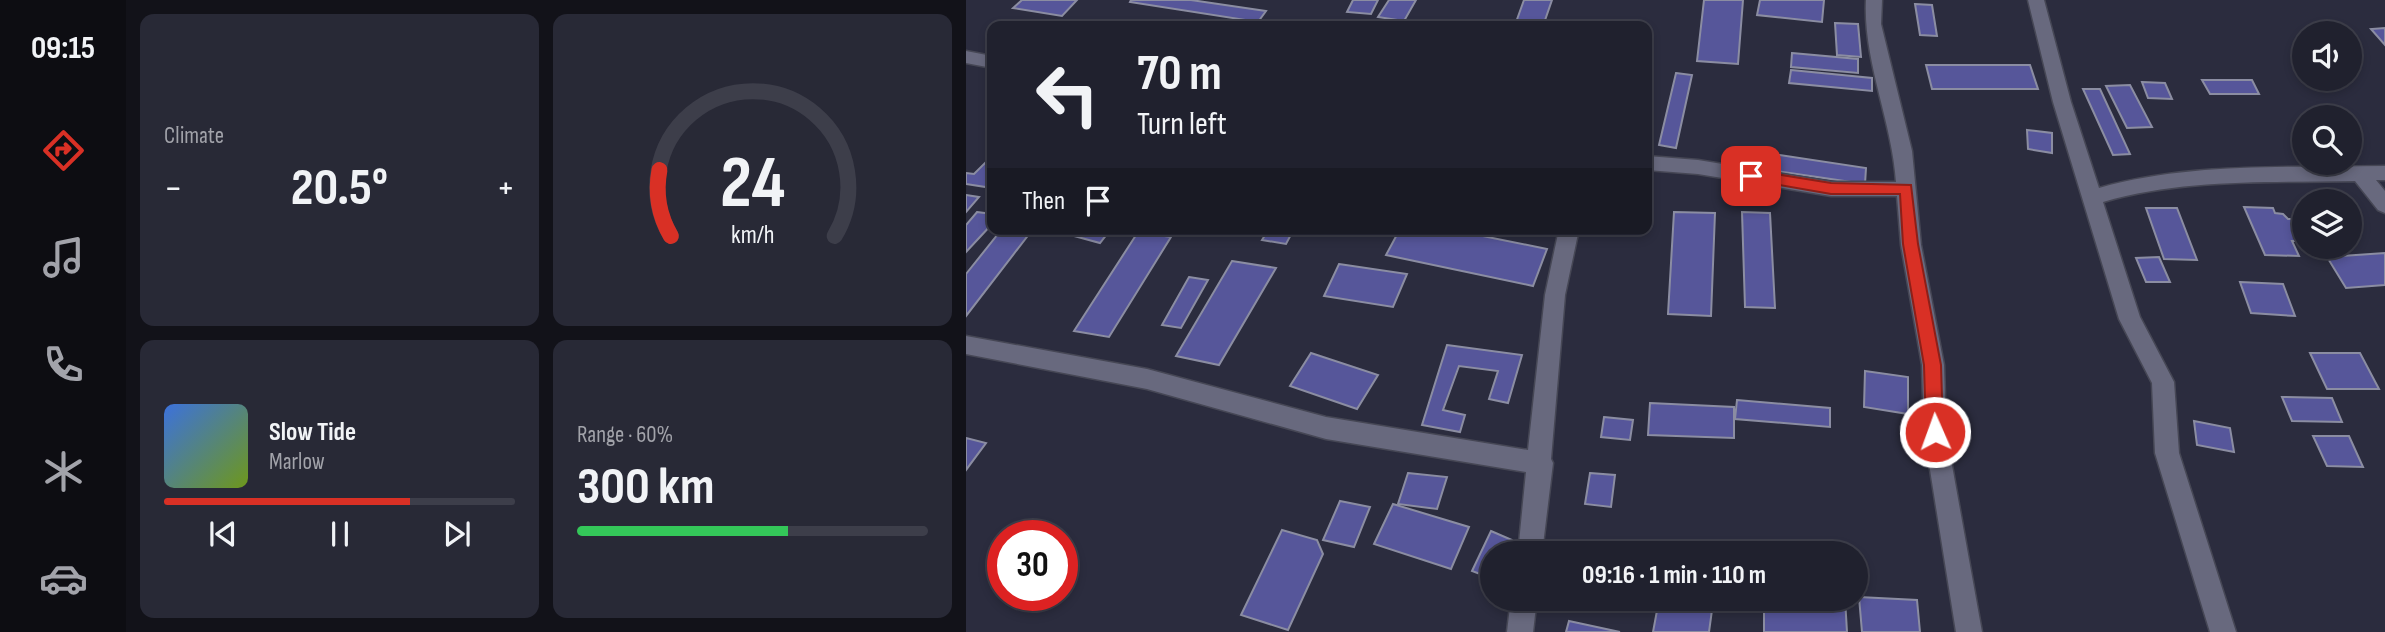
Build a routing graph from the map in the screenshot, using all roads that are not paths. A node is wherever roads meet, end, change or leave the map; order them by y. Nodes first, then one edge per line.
1 (1874, 0) edge
2 (2036, 0) edge
3 (966, 57) edge
4 (987, 61) edge
5 (1652, 163) edge
6 (2385, 173) edge
7 (2292, 174) edge
8 (2362, 174) edge
9 (2361, 175) edge
10 (1906, 189) junction
11 (2094, 197) junction
12 (2385, 205) edge
13 (1568, 235) edge
14 (966, 345) edge
15 (1541, 463) junction
16 (1531, 541) edge
17 (1522, 611) edge
18 (1520, 632) edge
19 (1969, 632) edge
20 (2223, 632) edge

1 - 10 street
2 - 11 street
3 - 4 street
5 - 10 street
6 - 8 street
7 - 11 street
9 - 12 street
10 - 19 street
11 - 20 street
13 - 15 street
14 - 15 street
15 - 16 street
17 - 18 street

